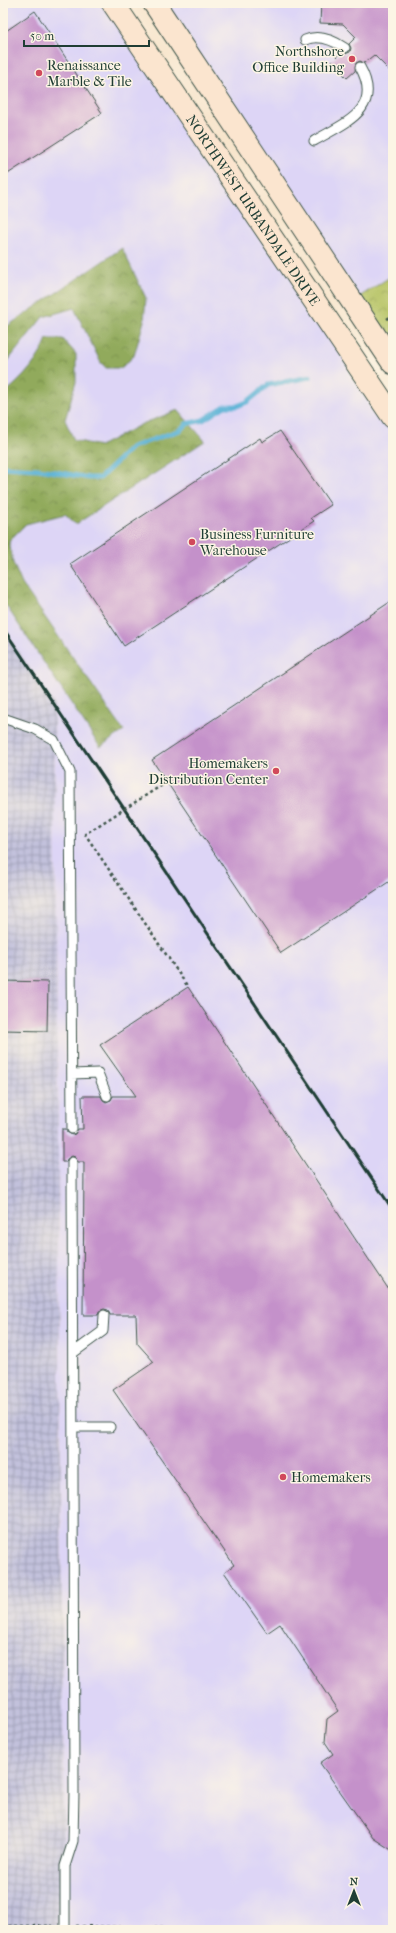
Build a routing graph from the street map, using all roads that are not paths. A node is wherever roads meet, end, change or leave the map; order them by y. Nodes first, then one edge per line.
1 (113, 3) edge
2 (154, 3) edge
3 (305, 40) dead end
4 (345, 48) dead end
5 (360, 67) dead end
6 (314, 142) dead end
7 (393, 363) edge
8 (393, 417) edge
9 (3, 718) edge
10 (72, 1074) junction
11 (107, 1096) dead end
12 (72, 1128) dead end
13 (72, 1162) dead end
14 (104, 1315) dead end
15 (73, 1353) junction
16 (74, 1427) junction
17 (110, 1427) dead end
18 (65, 1928) edge

1 - 8 main road, NORTHWEST URBANDALE DRIVE
2 - 7 main road
3 - 4 lane
5 - 6 lane
9 - 10 lane
10 - 11 lane
10 - 12 lane
13 - 15 lane
14 - 15 lane
15 - 16 lane
16 - 17 lane
16 - 18 lane

